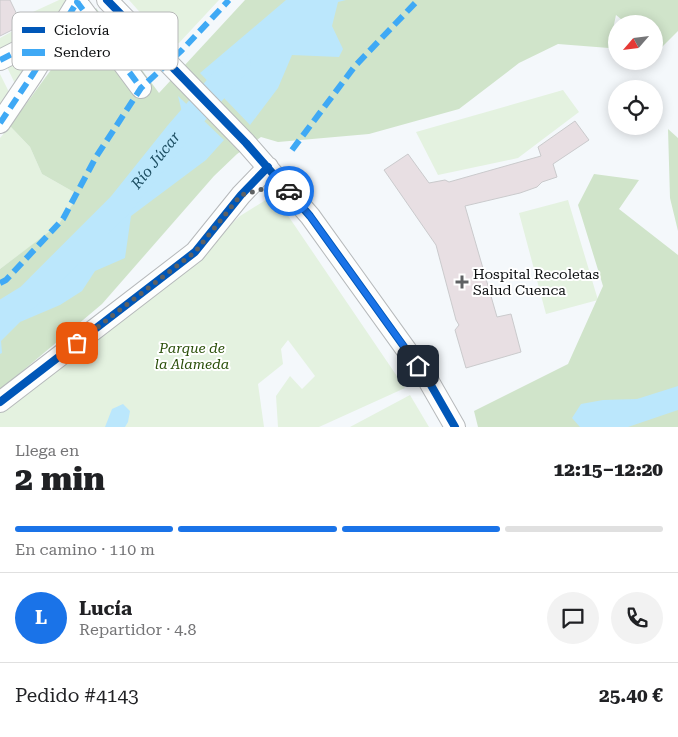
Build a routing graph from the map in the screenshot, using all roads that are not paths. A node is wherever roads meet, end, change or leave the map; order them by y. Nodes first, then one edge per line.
1 (77, 1) edge
2 (109, 3) edge
3 (70, 12) edge
4 (85, 12) edge
5 (118, 12) edge
6 (12, 54) edge
7 (0, 60) edge
8 (35, 70) edge
9 (128, 70) edge
10 (174, 70) edge
11 (141, 88) dead end
12 (0, 123) edge
13 (245, 143) junction
14 (268, 167) junction
15 (286, 187) junction
16 (241, 195) junction
17 (0, 402) edge
18 (455, 427) edge

1 - 3 street
1 - 4 street
2 - 5 street
6 - 7 street
8 - 12 street
9 - 11 street
10 - 13 street
13 - 14 street
13 - 16 street
14 - 15 street
14 - 16 street
15 - 16 street
15 - 18 street
16 - 17 street

